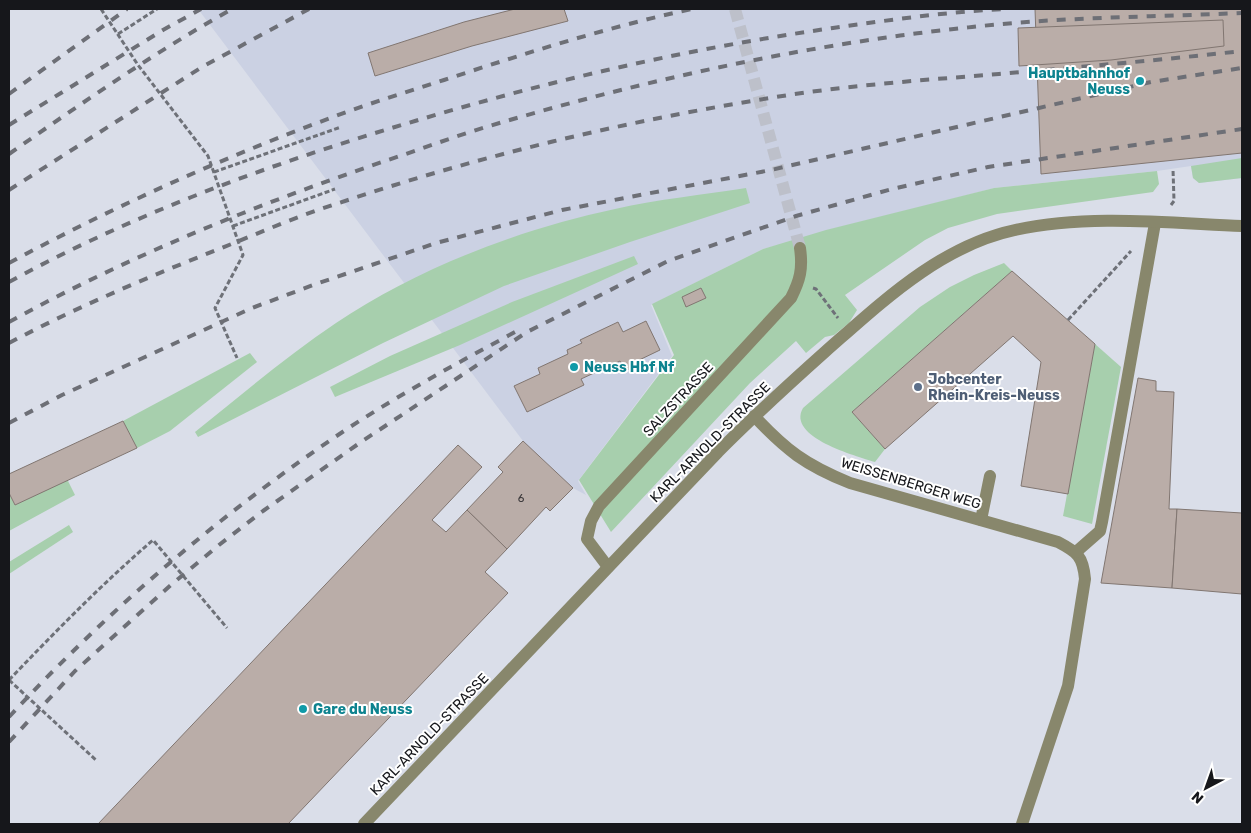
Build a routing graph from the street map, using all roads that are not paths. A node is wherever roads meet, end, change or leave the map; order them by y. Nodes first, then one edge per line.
1 (1156, 223) junction
2 (1242, 226) edge
3 (800, 248) tunnel mouth
4 (754, 416) junction
5 (990, 476) dead end
6 (981, 520) junction
7 (1076, 552) junction
8 (608, 567) junction
9 (364, 824) edge
10 (1022, 824) edge

1 - 2 street, KARL-ARNOLD-STRASSE
1 - 4 street, KARL-ARNOLD-STRASSE
1 - 7 street
3 - 8 street, SALZSTRASSE
4 - 6 street, WEISSENBERGER WEG
4 - 8 street, KARL-ARNOLD-STRASSE
5 - 6 street
6 - 7 street, WEISSENBERGER WEG
7 - 10 street
8 - 9 street, KARL-ARNOLD-STRASSE

